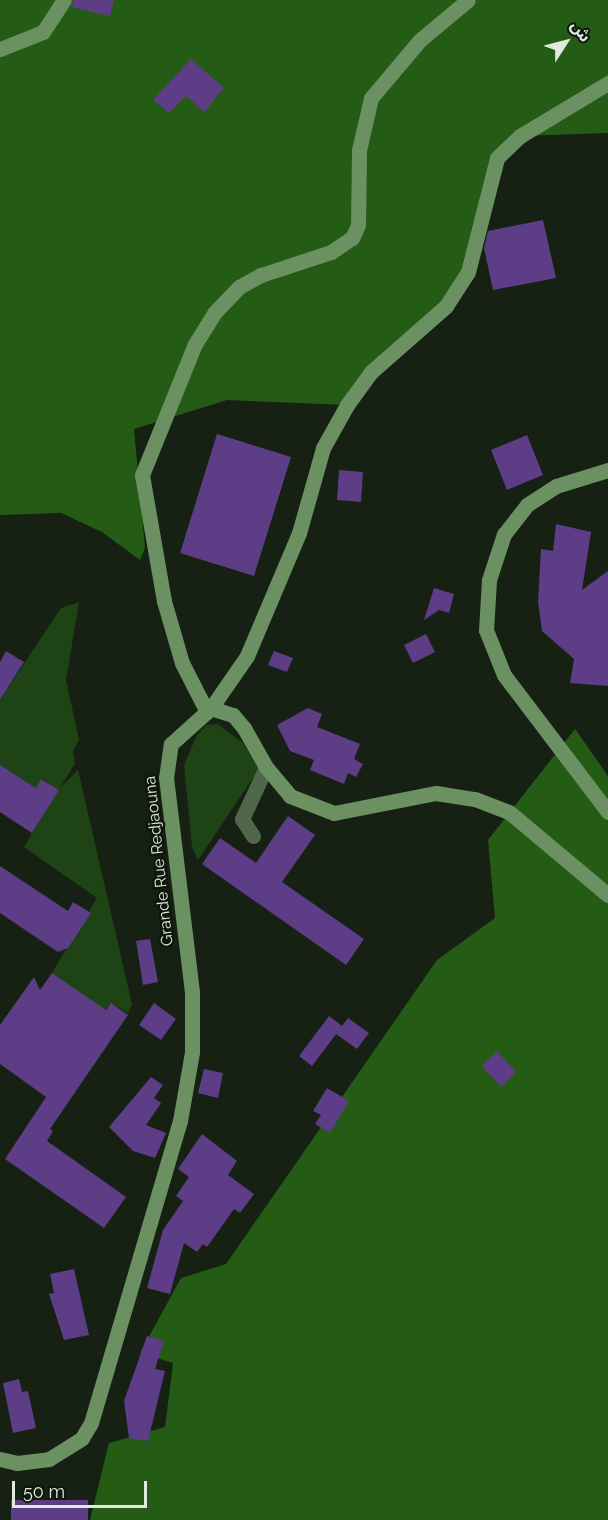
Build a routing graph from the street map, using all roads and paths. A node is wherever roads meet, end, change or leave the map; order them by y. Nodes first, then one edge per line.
1 (64, 0) edge
2 (468, 0) edge
3 (0, 50) edge
4 (608, 83) edge
5 (608, 470) edge
6 (209, 710) junction
7 (266, 767) junction
8 (608, 812) edge
9 (253, 836) dead end
10 (608, 895) edge
11 (0, 1459) edge

1 - 3 street
2 - 6 street
4 - 6 street, Grande Rue Redjaouna
5 - 8 street
6 - 7 street
6 - 11 street, Grande Rue Redjaouna
7 - 9 street
7 - 10 street

